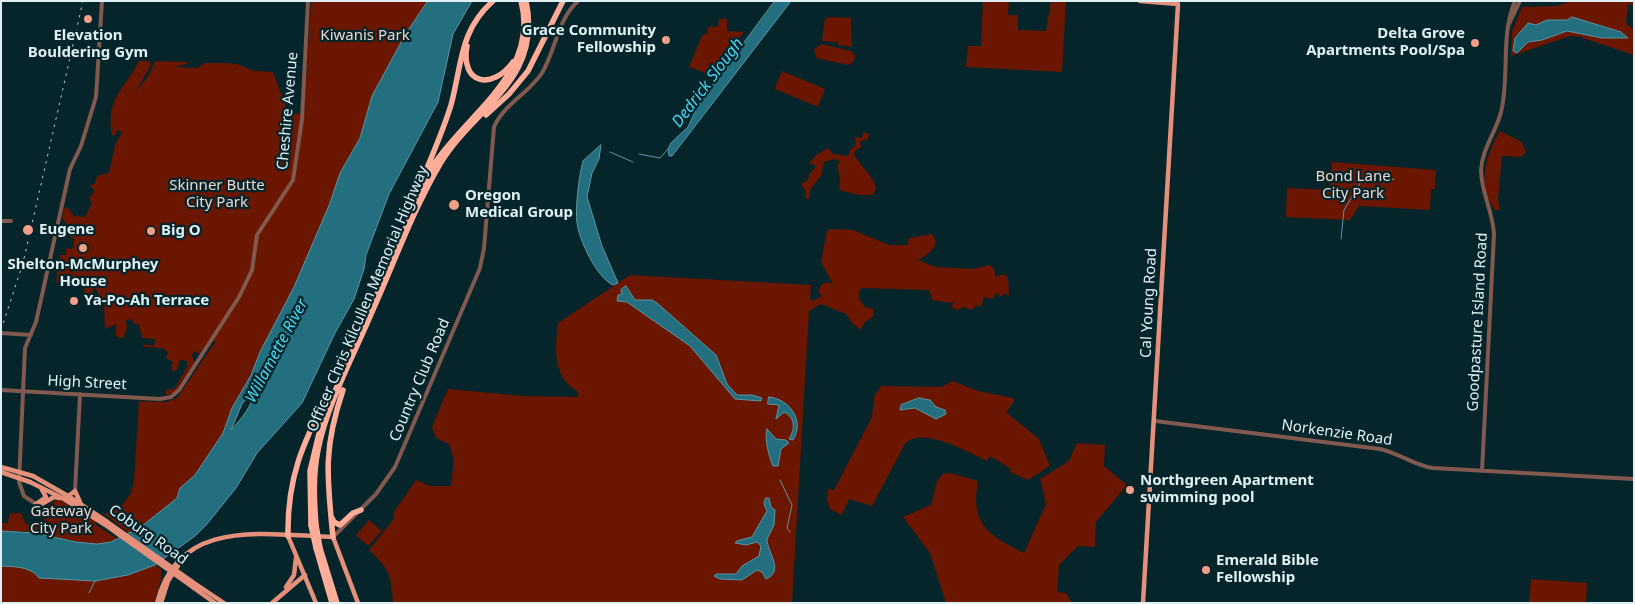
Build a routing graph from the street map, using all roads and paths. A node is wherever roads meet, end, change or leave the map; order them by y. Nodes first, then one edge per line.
1 (102, 1) edge
2 (308, 1) edge
3 (493, 1) edge
4 (499, 1) edge
5 (563, 1) edge
6 (578, 1) edge
7 (1140, 1) edge
8 (1515, 1) edge
9 (1520, 1) edge
10 (522, 2) edge
11 (1508, 29) junction
12 (522, 44) junction
13 (464, 135) junction
14 (419, 194) junction
15 (1, 221) edge
16 (11, 221) dead end
17 (1, 333) edge
18 (358, 334) junction
19 (31, 335) junction
20 (358, 345) junction
21 (1, 390) edge
22 (24, 391) junction
23 (80, 394) junction
24 (171, 397) joint
25 (1155, 421) junction
26 (1, 466) edge
27 (1482, 471) junction
28 (1, 472) edge
29 (1634, 479) edge
30 (30, 482) junction
31 (75, 491) junction
32 (66, 497) junction
33 (36, 504) junction
34 (83, 505) junction
35 (361, 510) junction
36 (331, 516) junction
37 (104, 522) junction
38 (313, 525) junction
39 (288, 536) junction
40 (333, 537) junction
41 (318, 548) junction
42 (185, 555) junction
43 (296, 556) junction
44 (305, 575) junction
45 (196, 586) junction
46 (200, 593) junction
47 (281, 594) junction
48 (157, 603) edge
49 (162, 603) edge
50 (208, 603) edge
51 (215, 603) edge
52 (224, 603) edge
53 (272, 603) edge
54 (316, 603) edge
55 (332, 603) edge
56 (336, 603) edge
57 (358, 603) edge
58 (1143, 603) edge

1 - 19 street
2 - 24 street, Cheshire Avenue
3 - 14 highway
4 - 12 highway
5 - 13 highway
6 - 35 street, Country Club Road
7 - 25 main road, Cal Young Road
8 - 11 street, Goodpasture Island Road
9 - 11 street, Goodpasture Island Road
10 - 12 highway, Officer Chris Kilcullen Memorial Highway
10 - 13 highway, Officer Chris Kilcullen Memorial Highway
11 - 27 street, Goodpasture Island Road
12 - 14 highway, Officer Chris Kilcullen Memorial Highway
13 - 20 highway, Officer Chris Kilcullen Memorial Highway
14 - 18 highway, Officer Chris Kilcullen Memorial Highway
15 - 16 street
17 - 19 street
18 - 38 highway, Officer Chris Kilcullen Memorial Highway
18 - 39 highway
19 - 22 street
20 - 36 highway
20 - 38 highway, Officer Chris Kilcullen Memorial Highway
21 - 22 street, High Street
22 - 23 street, High Street
22 - 33 street
23 - 24 street, High Street
23 - 31 street
25 - 27 street, Norkenzie Road
25 - 58 main road, Cal Young Road
26 - 32 main road, Coburg Road, bridge
27 - 29 street, Norkenzie Road
28 - 30 main road, Coburg Road, bridge
30 - 32 main road, Coburg Road
30 - 33 main road
31 - 32 main road
31 - 34 main road
32 - 33 main road
32 - 34 main road, Coburg Road
32 - 37 main road, Coburg Road
34 - 37 main road, Coburg Road
35 - 36 highway
35 - 40 street, Country Club Road
36 - 40 highway
37 - 45 main road, Coburg Road, bridge
38 - 41 highway, Officer Chris Kilcullen Memorial Highway, bridge
39 - 40 main road
39 - 42 main road
39 - 43 main road
40 - 57 main road
41 - 55 highway, Officer Chris Kilcullen Memorial Highway
41 - 56 highway, Officer Chris Kilcullen Memorial Highway
42 - 48 main road
42 - 49 main road
43 - 44 main road
43 - 47 main road
44 - 47 main road
44 - 54 main road
45 - 46 main road, Coburg Road
45 - 52 main road, Coburg Road
46 - 50 main road
46 - 51 main road, Coburg Road
47 - 53 main road

